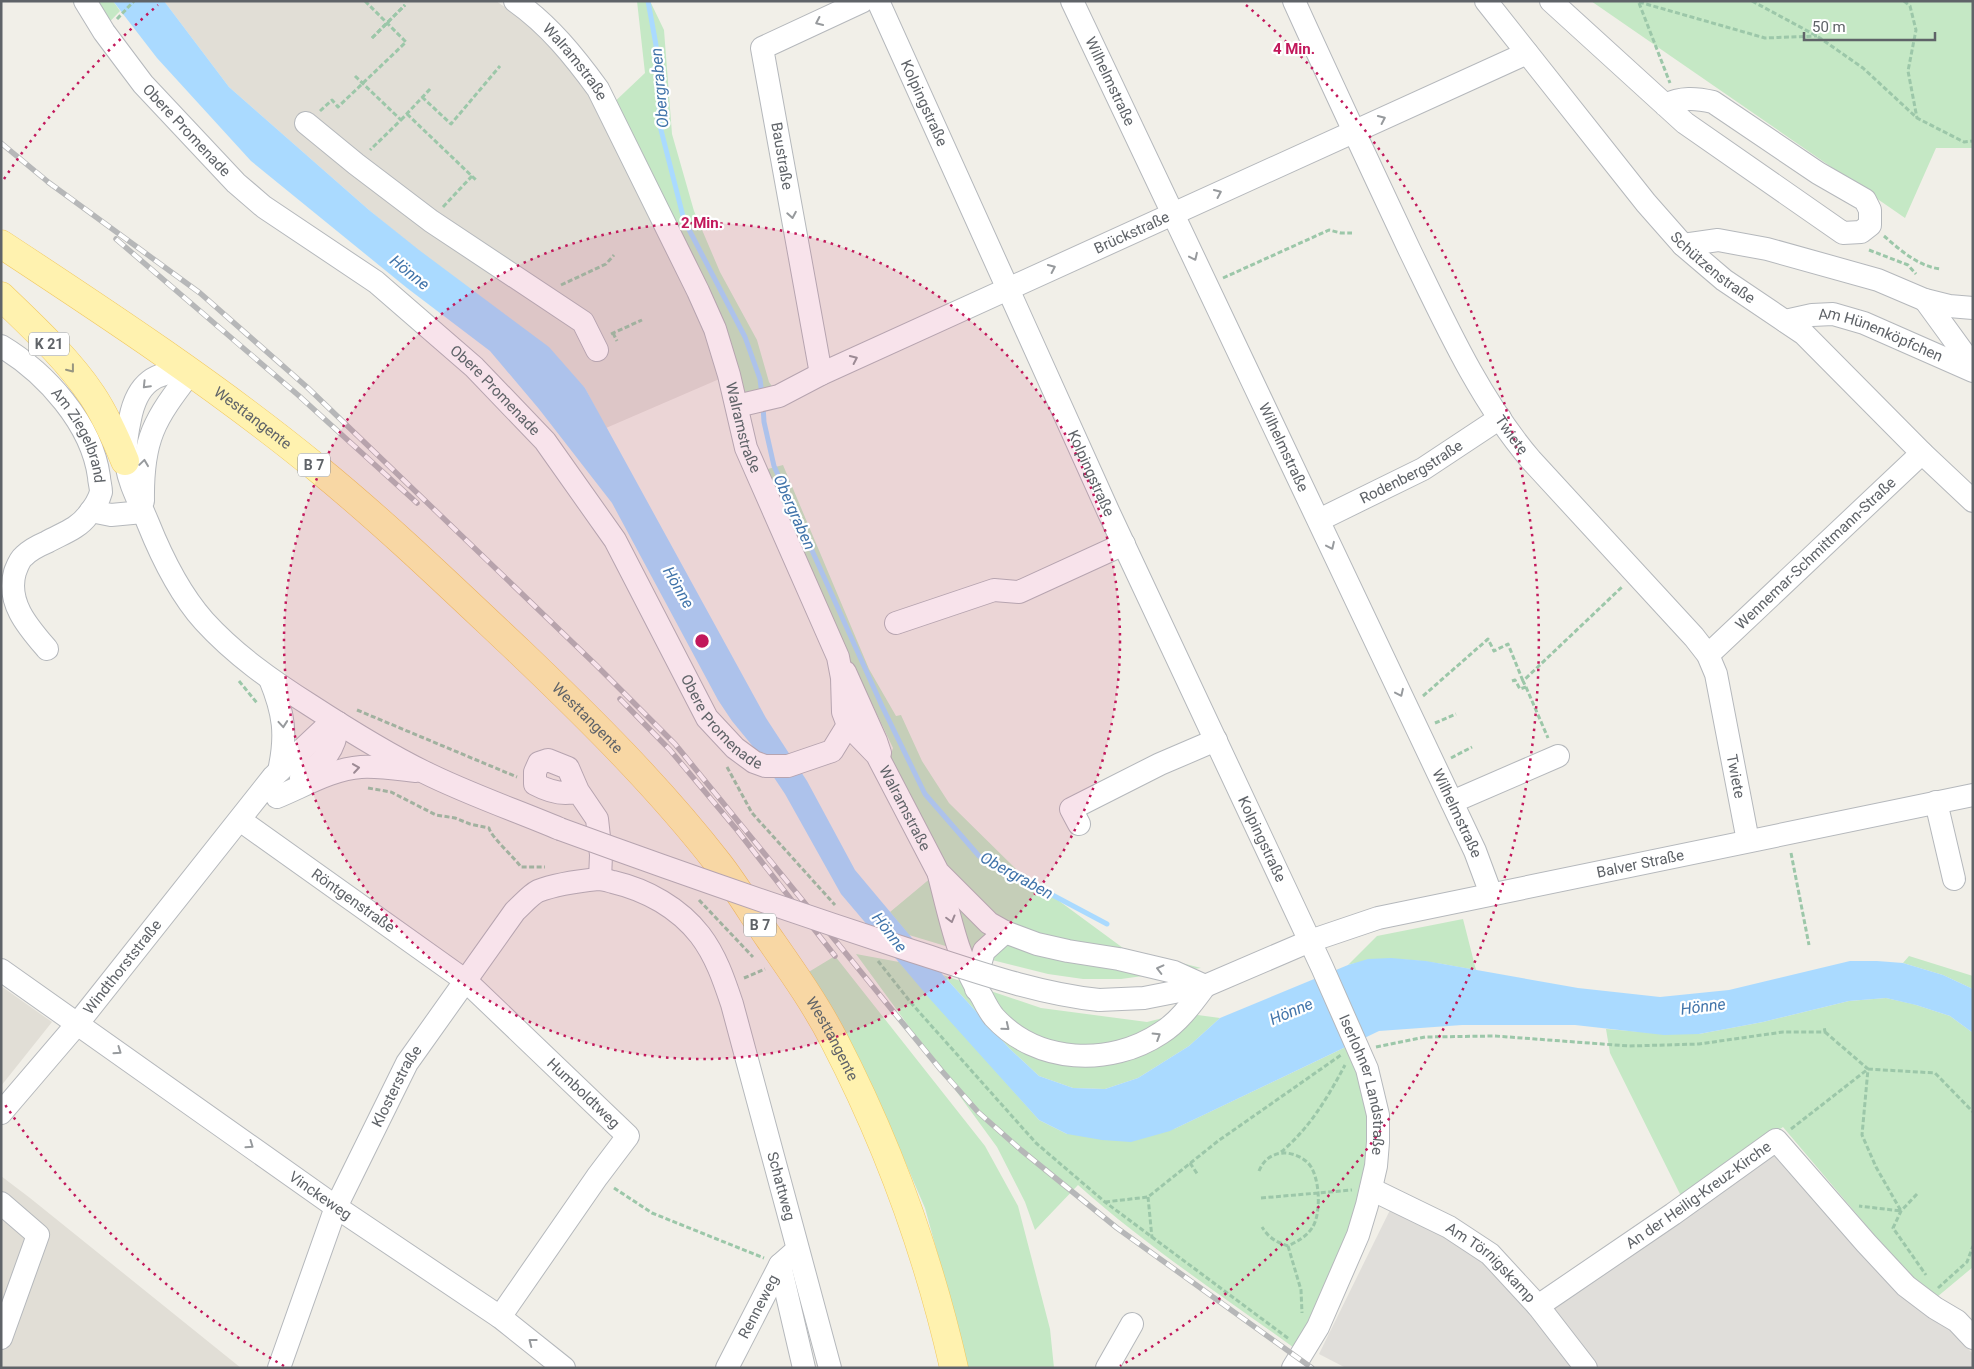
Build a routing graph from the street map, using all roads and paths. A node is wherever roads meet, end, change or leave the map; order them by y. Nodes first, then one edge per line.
1 (84, 1) edge
2 (134, 1) edge
3 (515, 1) edge
4 (863, 1) edge
5 (878, 1) edge
6 (1072, 1) edge
7 (1294, 1) edge
8 (1486, 1) edge
9 (1550, 1) edge
10 (1752, 1) edge
11 (1904, 1) edge
12 (366, 2) edge
13 (119, 18) dead end
14 (387, 23) junction
15 (1817, 36) junction
16 (1527, 53) junction
17 (500, 66) dead end
18 (355, 76) dead end
19 (364, 84) junction
20 (431, 88) dead end
21 (1668, 97) junction
22 (422, 98) junction
23 (407, 114) junction
24 (1917, 118) junction
25 (401, 120) junction
26 (306, 123) joint
27 (1353, 132) junction
28 (1973, 141) edge
29 (356, 164) junction
30 (472, 176) junction
31 (476, 180) dead end
32 (1173, 212) junction
33 (431, 220) junction
34 (1352, 232) dead end
35 (1861, 232) junction
36 (1, 244) edge
37 (1683, 244) junction
38 (1901, 251) dead end
39 (614, 255) dead end
40 (1941, 269) dead end
41 (1207, 285) junction
42 (1008, 288) junction
43 (1923, 290) junction
44 (541, 294) junction
45 (1, 296) edge
46 (1973, 308) edge
47 (642, 320) dead end
48 (1786, 321) junction
49 (613, 333) junction
50 (617, 341) dead end
51 (1, 346) edge
52 (595, 346) joint
53 (1973, 366) edge
54 (1973, 371) edge
55 (191, 372) junction
56 (821, 374) junction
57 (737, 406) junction
58 (1500, 418) junction
59 (1922, 453) junction
60 (125, 461) junction
61 (1973, 501) edge
62 (91, 511) junction
63 (143, 512) junction
64 (1319, 520) junction
65 (1124, 544) junction
66 (1636, 574) junction
67 (896, 623) dead end
68 (47, 649) dead end
69 (1708, 655) junction
70 (838, 657) junction
71 (270, 679) junction
72 (1512, 681) dead end
73 (1523, 681) junction
74 (1526, 687) junction
75 (1408, 710) junction
76 (344, 715) junction
77 (848, 725) junction
78 (1216, 740) junction
79 (1540, 741) dead end
80 (1472, 747) dead end
81 (1468, 750) dead end
82 (1558, 756) dead end
83 (724, 762) dead end
84 (278, 771) junction
85 (422, 771) junction
86 (886, 771) junction
87 (535, 784) joint
88 (360, 788) dead end
89 (1973, 795) edge
90 (277, 797) junction
91 (1452, 802) junction
92 (1936, 802) junction
93 (240, 820) junction
94 (1079, 824) dead end
95 (1787, 832) junction
96 (1748, 841) junction
97 (551, 867) dead end
98 (938, 872) junction
99 (600, 879) junction
100 (1954, 879) dead end
101 (1491, 894) junction
102 (838, 910) dead end
103 (1005, 932) junction
104 (1310, 941) junction
105 (1809, 945) dead end
106 (876, 959) dead end
107 (2, 971) edge
108 (466, 981) junction
109 (1205, 986) junction
110 (976, 989) junction
111 (732, 1004) joint
112 (78, 1023) junction
113 (1824, 1026) dead end
114 (1824, 1032) junction
115 (1354, 1052) junction
116 (1868, 1069) junction
117 (1973, 1112) edge
118 (1, 1113) edge
119 (1776, 1140) junction
120 (1280, 1152) junction
121 (1190, 1163) junction
122 (1259, 1171) dead end
123 (1198, 1174) dead end
124 (597, 1176) junction
125 (1371, 1189) junction
126 (1317, 1193) junction
127 (1917, 1194) dead end
128 (1148, 1197) junction
129 (1261, 1198) dead end
130 (1106, 1202) junction
131 (1830, 1202) junction
132 (1, 1203) edge
133 (336, 1207) junction
134 (1901, 1211) junction
135 (1262, 1227) dead end
136 (1152, 1238) junction
137 (1288, 1246) junction
138 (1973, 1246) edge
139 (797, 1250) junction
140 (780, 1265) junction
141 (1928, 1277) dead end
142 (1933, 1282) dead end
143 (1938, 1288) junction
144 (1538, 1306) junction
145 (500, 1317) junction
146 (1302, 1319) dead end
147 (1957, 1321) junction
148 (1132, 1324) dead end
149 (1, 1338) edge
150 (1973, 1338) edge
151 (1298, 1359) edge
152 (279, 1368) edge
153 (564, 1368) edge
154 (726, 1368) edge
155 (804, 1368) edge
156 (830, 1368) edge
157 (954, 1368) edge
158 (1107, 1368) edge
159 (1586, 1368) edge

1 - 77 street, Obere Promenade
2 - 13 path
3 - 57 street, Walramstraße
4 -> 56 street, Baustraße
5 - 42 street, Kolpingstraße
6 - 32 street, Wilhelmstraße
7 - 27 street, Twiete
8 - 16 street, Schützenstraße
9 - 21 street
10 - 15 path
11 - 24 path
12 - 14 path
14 - 14 path, bridge
14 - 19 path
15 - 21 path
15 - 24 path
27 -> 16 street, Brückstraße
16 - 37 street, Schützenstraße
17 - 22 path
18 - 19 path
19 - 25 path
19 - 26 path
20 - 22 path
21 - 35 street
21 - 35 street
22 - 23 path
23 - 25 path
23 - 30 path
24 - 28 path
25 - 29 path
26 - 29 street
32 -> 27 street, Brückstraße
27 - 58 street, Twiete
29 - 33 street
30 - 31 path
30 - 33 path
32 -> 41 street, Wilhelmstraße
42 -> 32 street, Brückstraße
33 - 44 street
34 - 41 path
35 - 43 path
36 - 55 main road, Westtangente / B 7
37 - 43 street
37 - 48 street, Schützenstraße
38 - 40 path
39 - 44 path
41 - 64 street, Wilhelmstraße
56 -> 42 street, Brückstraße
42 - 65 street, Kolpingstraße
43 - 46 street
43 - 53 street
44 - 52 street
45 -> 60 main road, K 21
47 - 49 path
48 - 54 street, Am Hünenköpfchen
48 - 59 street, Schützenstraße
49 - 50 path
49 - 52 path
51 - 62 street, Am Ziegelbrand
55 -> 60 street, K 21
63 -> 55 street, K 21
55 - 157 main road, Westtangente / B 7
56 - 57 street, Brückstraße
57 - 70 street, Walramstraße
58 - 64 street, Rodenbergstraße
58 - 66 street, Twiete
59 - 61 street, Schützenstraße
59 - 69 street, Wennemar-Schmittmann-Straße
60 - 63 street, K 21
62 - 63 street
62 - 68 street, Am Ziegelbrand
63 - 71 street, K 21
64 -> 75 street, Wilhelmstraße
65 - 67 street
65 - 78 street, Kolpingstraße
66 - 69 street, Twiete
66 - 73 path
69 - 96 street, Twiete
70 - 77 street, Walramstraße
70 - 86 street
71 - 76 street, K 21
71 -> 84 street, Windthorststraße
72 - 74 path
73 - 74 path
73 - 75 path
74 - 79 path
75 - 91 street, Wilhelmstraße
76 - 84 street, Windthorststraße
76 - 85 street, K 21
76 - 87 path
76 - 90 street, Windthorststraße
77 - 86 street, Walramstraße
78 - 94 street
78 - 104 street, Kolpingstraße
80 - 81 path
82 - 91 street
83 - 102 path
84 - 93 street, Windthorststraße
90 -> 85 street, Windthorststraße
85 - 109 street, K 21, bridge
86 - 98 street, Walramstraße
87 - 99 street
88 - 97 path
89 - 92 street, Balver Straße / K 21
90 - 93 street, Windthorststraße
91 - 101 street, Wilhelmstraße
92 - 95 street, Balver Straße / K 21
92 - 100 street
93 - 108 street, Röntgenstraße
93 - 112 street, Windthorststraße
95 - 96 street, Balver Straße / K 21
95 - 105 path
96 - 101 street, Balver Straße / K 21
98 - 103 street, Walramstraße
98 -> 110 street, Walramstraße
99 - 108 street, Klosterstraße
99 - 111 street, Klosterstraße
101 - 104 street, Balver Straße / K 21
109 -> 103 street, Walramstraße
103 - 110 street
104 - 109 street, K 21
104 - 115 street, Iserlohner Landstraße
106 - 130 path
107 - 112 street, Vinckeweg
108 - 124 street, Humboldtweg
108 - 133 street, Klosterstraße
110 -> 109 street, Walramstraße
111 - 139 street, Schattweg
112 - 118 street, Windthorststraße
112 -> 133 street, Vinckeweg
113 - 114 path
114 - 115 path
114 - 116 path
115 - 120 path
115 - 121 path
115 - 125 street, Iserlohner Landstraße
116 - 117 path
116 - 119 path
116 - 134 path
119 - 131 street, An der Heilig-Kreuz-Kirche
119 - 144 street, An der Heilig-Kreuz-Kirche
120 - 122 path
120 - 126 path
121 - 123 path
121 - 128 path
124 - 140 path
124 - 145 street, Humboldtweg
125 - 126 path
125 - 144 street, Am Törnigskamp
125 - 151 street, Iserlohner Landstraße
126 - 129 path
126 - 137 path
127 - 134 path
128 - 130 path
128 - 136 path
130 - 136 path
131 - 134 path
131 - 147 street, An der Heilig-Kreuz-Kirche
132 - 149 street
133 - 145 street, Vinckeweg
133 - 152 street, Klosterstraße
134 - 141 path
135 - 137 path
136 - 151 path
137 - 146 path
138 - 143 path
139 - 140 street, Renneweg
139 - 156 street, Schattweg
140 - 154 street, Renneweg
140 - 155 street
142 - 143 path
143 - 147 path
144 - 159 street, Am Törnigskamp
153 -> 145 street, Vinckeweg
147 - 150 street, An der Heilig-Kreuz-Kirche
148 - 158 street

